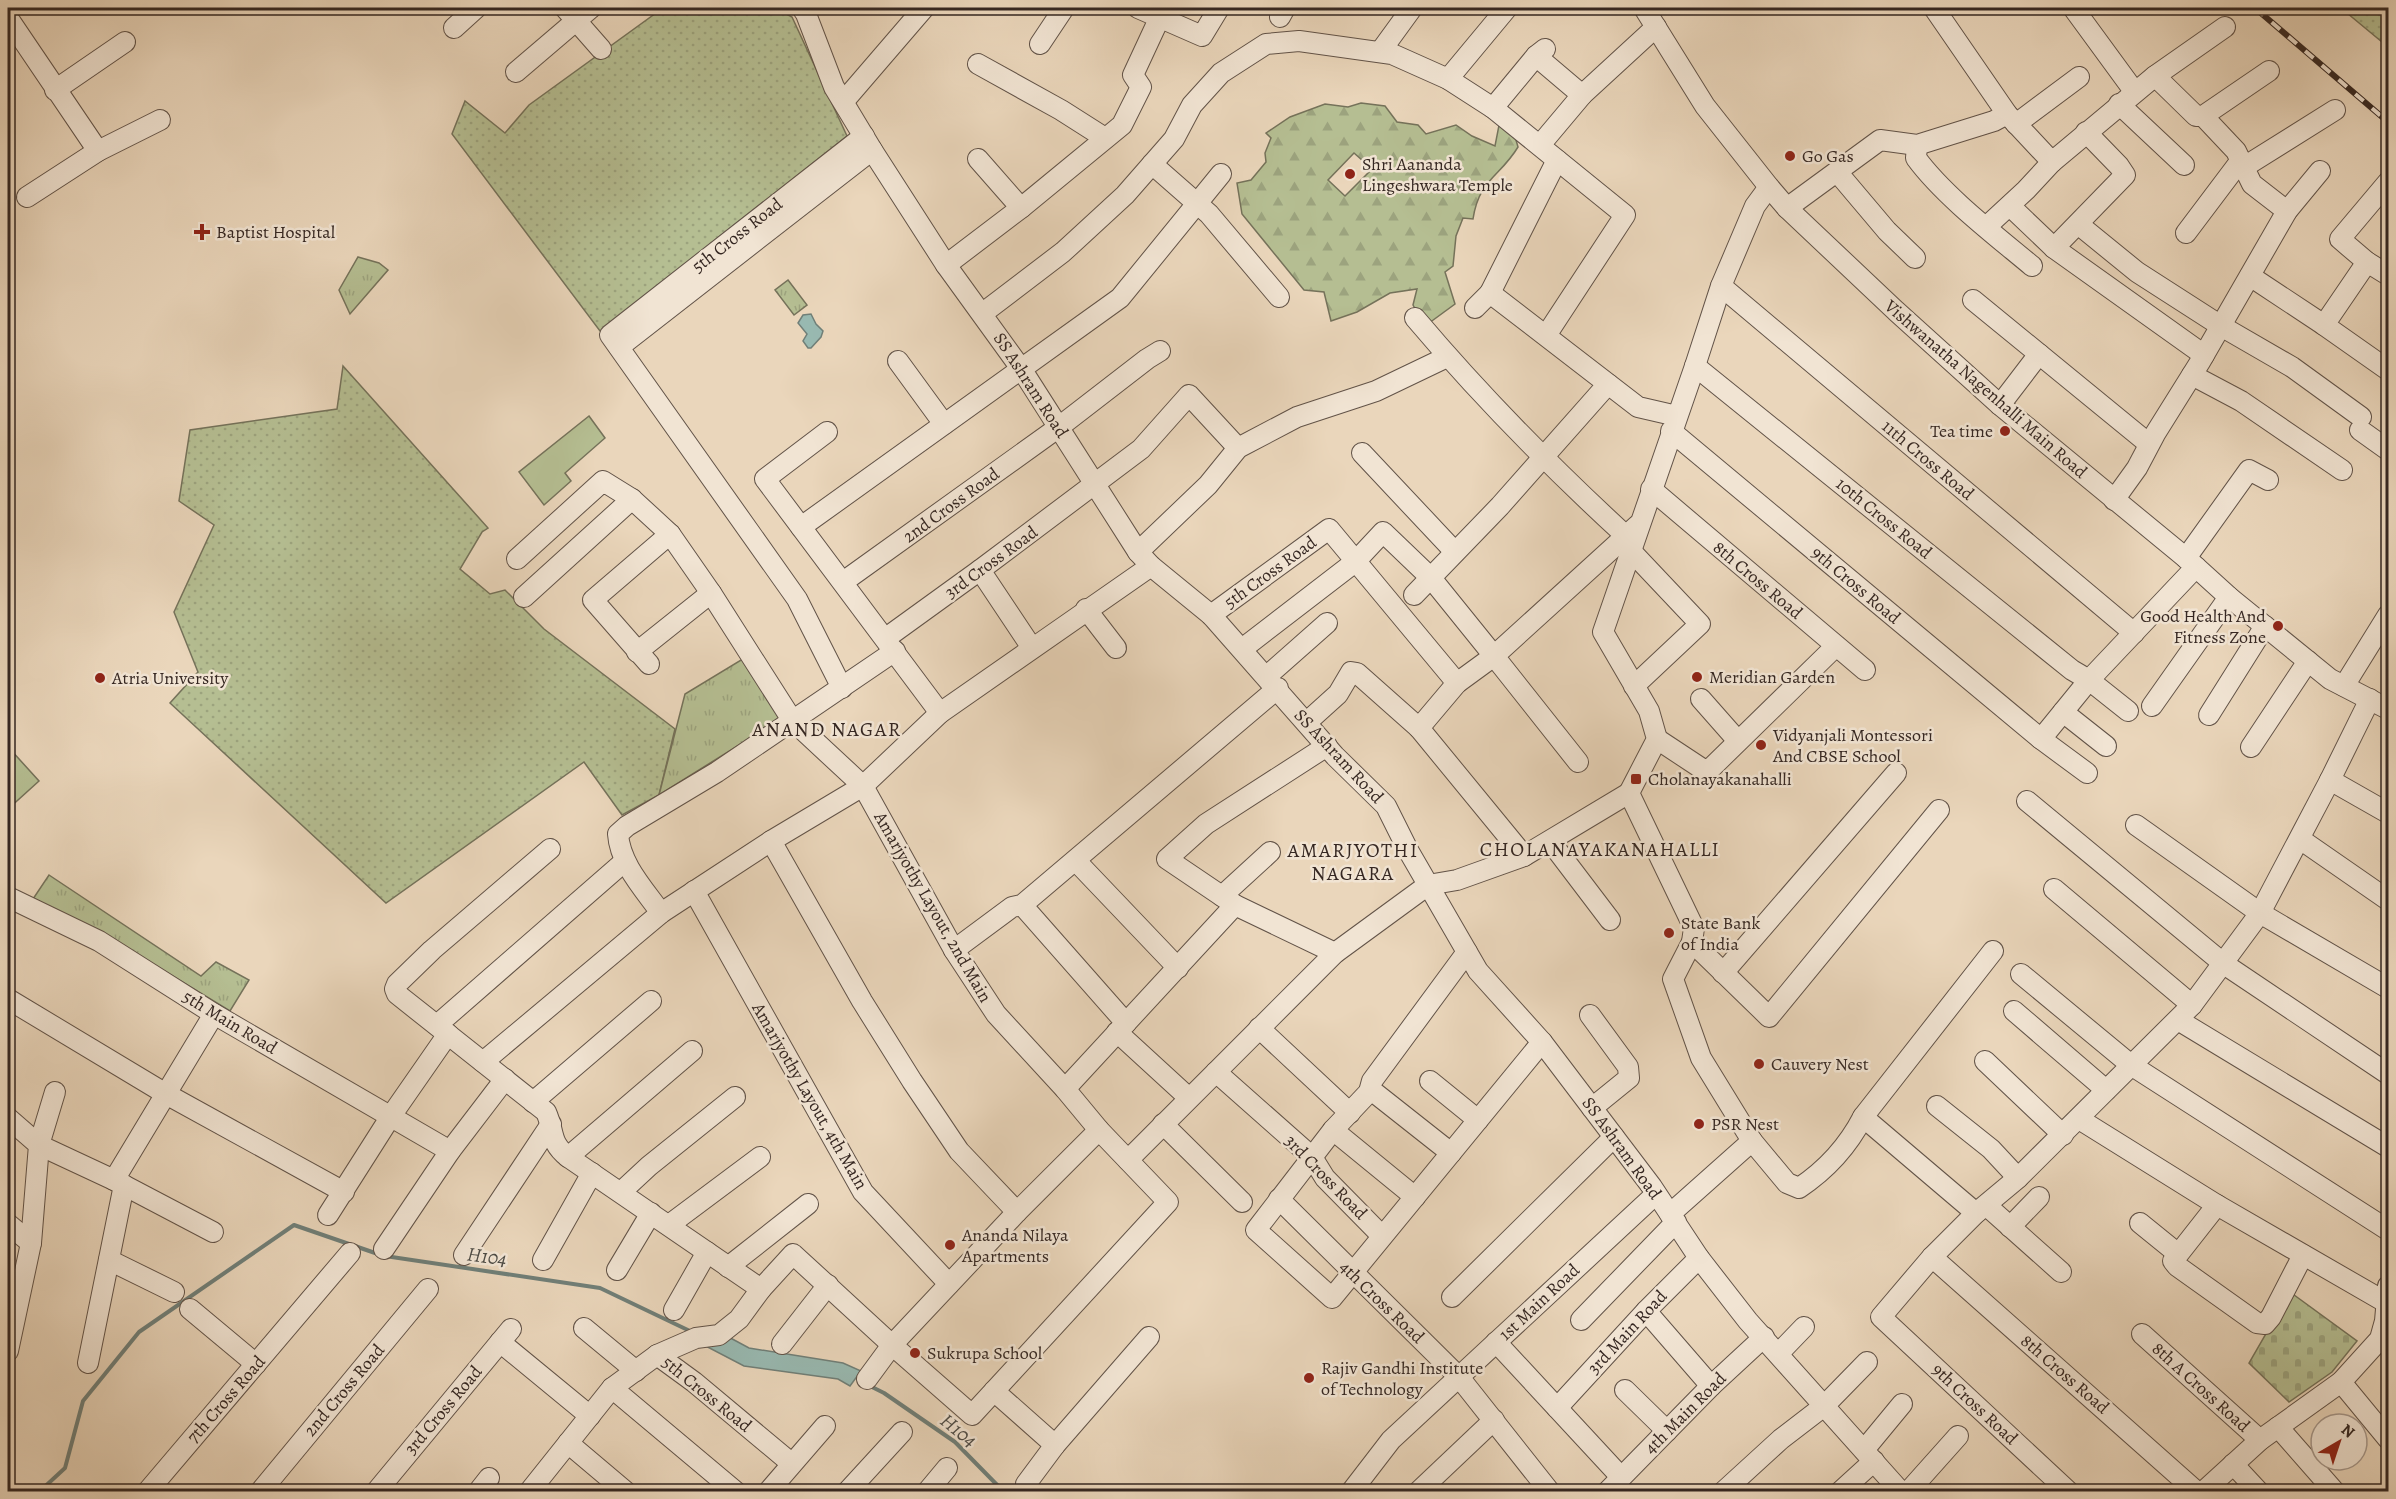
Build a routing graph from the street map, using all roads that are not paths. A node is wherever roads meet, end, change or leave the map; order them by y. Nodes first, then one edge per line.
1 (476, 8) edge
2 (924, 8) edge
3 (1064, 8) edge
4 (1137, 8) edge
5 (1219, 8) edge
6 (1412, 8) edge
7 (1507, 8) edge
8 (1644, 8) edge
9 (1934, 8) edge
10 (2077, 8) edge
11 (808, 10) edge
12 (577, 11) edge
13 (1159, 19) junction
14 (1656, 27) junction
15 (2225, 27) dead end
16 (10, 28) edge
17 (454, 28) dead end
18 (125, 42) dead end
19 (1040, 44) dead end
20 (601, 49) dead end
21 (1380, 52) junction
22 (978, 64) dead end
23 (2269, 71) dead end
24 (516, 72) dead end
25 (2155, 76) junction
26 (2079, 77) dead end
27 (1448, 80) junction
28 (56, 90) junction
29 (1582, 95) junction
30 (2127, 98) junction
31 (843, 100) junction
32 (1493, 108) junction
33 (2335, 111) dead end
34 (2204, 116) junction
35 (2011, 119) junction
36 (160, 120) dead end
37 (2086, 132) junction
38 (1105, 138) junction
39 (868, 143) junction
40 (1917, 145) junction
41 (1540, 146) junction
42 (98, 151) junction
43 (978, 159) dead end
44 (1557, 160) junction
45 (2052, 162) junction
46 (1152, 164) junction
47 (2242, 164) junction
48 (2184, 165) dead end
49 (2320, 171) dead end
50 (1838, 173) junction
51 (1221, 174) dead end
52 (2388, 182) edge
53 (1769, 187) junction
54 (27, 197) dead end
55 (1196, 204) junction
56 (2010, 206) junction
57 (1022, 208) junction
58 (1787, 208) junction
59 (2287, 212) junction
60 (2078, 224) junction
61 (1986, 227) junction
62 (2186, 232) dead end
63 (2054, 248) junction
64 (1915, 258) dead end
65 (2367, 262) junction
66 (946, 265) junction
67 (2032, 266) dead end
68 (2388, 275) edge
69 (2250, 276) junction
70 (1721, 286) junction
71 (1490, 293) junction
72 (1279, 297) dead end
73 (1974, 300) dead end
74 (1475, 308) dead end
75 (983, 314) junction
76 (1415, 318) dead end
77 (2324, 325) junction
78 (2221, 326) junction
79 (1547, 334) junction
80 (1160, 351) dead end
81 (2039, 354) junction
82 (2204, 355) junction
83 (1447, 357) junction
84 (898, 361) dead end
85 (1695, 366) junction
86 (1022, 370) junction
87 (2388, 370) edge
88 (2192, 375) junction
89 (1608, 384) junction
90 (2001, 405) junction
91 (1674, 423) junction
92 (944, 424) junction
93 (1059, 427) junction
94 (827, 432) dead end
95 (2149, 444) junction
96 (1238, 448) junction
97 (2388, 450) edge
98 (1362, 453) dead end
99 (1544, 458) junction
100 (2342, 470) dead end
101 (2268, 480) dead end
102 (1095, 484) junction
103 (1651, 489) junction
104 (632, 499) junction
105 (2114, 500) junction
106 (801, 526) junction
107 (670, 534) junction
108 (1632, 536) junction
109 (1455, 552) junction
110 (517, 559) dead end
111 (1144, 559) junction
112 (1355, 562) junction
113 (2191, 563) junction
114 (980, 570) junction
115 (1431, 578) junction
116 (843, 582) junction
117 (711, 593) junction
118 (1414, 595) dead end
119 (524, 597) dead end
120 (2229, 597) junction
121 (1086, 609) junction
122 (1211, 615) junction
123 (2388, 615) edge
124 (1327, 623) dead end
125 (2265, 626) junction
126 (2134, 633) junction
127 (890, 644) junction
128 (1836, 646) junction
129 (1032, 648) junction
130 (1116, 648) dead end
131 (1242, 649) junction
132 (1494, 656) junction
133 (2308, 661) junction
134 (1865, 670) dead end
135 (2081, 675) junction
136 (1272, 682) junction
137 (1457, 683) junction
138 (1634, 686) junction
139 (2344, 686) junction
140 (842, 688) junction
141 (1701, 699) dead end
142 (2370, 699) junction
143 (2152, 706) dead end
144 (2388, 709) edge
145 (2128, 711) dead end
146 (2063, 712) junction
147 (940, 713) junction
148 (2209, 715) dead end
149 (792, 720) junction
150 (1307, 722) junction
151 (1419, 728) junction
152 (1657, 739) junction
153 (2041, 739) junction
154 (1738, 741) junction
155 (1327, 746) junction
156 (2106, 746) dead end
157 (2251, 747) dead end
158 (1578, 762) dead end
159 (1896, 773) dead end
160 (2087, 773) dead end
161 (2331, 780) junction
162 (863, 786) junction
163 (1629, 793) junction
164 (2027, 801) dead end
165 (1939, 810) dead end
166 (2388, 813) edge
167 (2136, 825) dead end
168 (2300, 839) junction
169 (771, 841) junction
170 (1550, 842) junction
171 (550, 849) dead end
172 (1270, 852) dead end
173 (1524, 856) junction
174 (625, 861) junction
175 (1076, 861) junction
176 (1428, 885) junction
177 (2054, 889) dead end
178 (694, 891) junction
179 (8, 897) edge
180 (2388, 900) edge
181 (1229, 901) junction
182 (1022, 905) junction
183 (661, 913) junction
184 (2260, 914) junction
185 (1610, 920) dead end
186 (1692, 942) junction
187 (954, 950) junction
188 (1993, 951) dead end
189 (1467, 952) junction
190 (1335, 953) junction
191 (2224, 964) junction
192 (1178, 968) junction
193 (1723, 973) junction
194 (2021, 974) dead end
195 (2388, 988) edge
196 (8, 999) edge
197 (651, 1001) dead end
198 (2192, 1005) junction
199 (2014, 1011) dead end
200 (214, 1014) junction
201 (1590, 1014) dead end
202 (2178, 1020) junction
203 (1121, 1028) junction
204 (1259, 1029) junction
205 (443, 1030) junction
206 (1542, 1042) junction
207 (692, 1052) dead end
208 (1985, 1061) dead end
209 (483, 1062) junction
210 (2131, 1065) junction
211 (1216, 1072) junction
212 (2388, 1074) edge
213 (505, 1079) junction
214 (1430, 1081) dead end
215 (1065, 1089) junction
216 (2106, 1090) junction
217 (55, 1092) dead end
218 (1369, 1092) junction
219 (166, 1094) junction
220 (735, 1096) dead end
221 (1189, 1098) junction
222 (533, 1102) junction
223 (1937, 1106) dead end
224 (1592, 1108) junction
225 (1350, 1113) junction
226 (391, 1116) junction
227 (1863, 1117) junction
228 (8, 1118) edge
229 (2079, 1119) junction
230 (1478, 1120) junction
231 (551, 1124) junction
232 (1163, 1124) junction
233 (1099, 1130) junction
234 (1334, 1130) junction
235 (2063, 1135) junction
236 (1614, 1137) junction
237 (1752, 1141) junction
238 (39, 1145) junction
239 (2388, 1147) edge
240 (450, 1151) junction
241 (1450, 1153) junction
242 (568, 1157) junction
243 (1312, 1157) junction
244 (760, 1158) dead end
245 (1128, 1160) junction
246 (592, 1173) junction
247 (2018, 1178) junction
248 (119, 1183) junction
249 (344, 1192) junction
250 (621, 1192) junction
251 (1656, 1194) junction
252 (1415, 1197) junction
253 (2039, 1197) dead end
254 (1279, 1199) junction
255 (1242, 1202) dead end
256 (808, 1204) dead end
257 (2217, 1205) junction
258 (1981, 1210) junction
259 (1017, 1212) junction
260 (651, 1213) junction
261 (328, 1215) dead end
262 (1673, 1218) junction
263 (2140, 1223) dead end
264 (8, 1224) edge
265 (669, 1225) junction
266 (2010, 1227) junction
267 (2388, 1230) edge
268 (213, 1232) dead end
269 (1382, 1236) junction
270 (31, 1243) junction
271 (384, 1249) dead end
272 (708, 1252) junction
273 (350, 1253) dead end
274 (2177, 1253) junction
275 (464, 1255) dead end
276 (2303, 1255) junction
277 (1932, 1257) junction
278 (1699, 1258) junction
279 (109, 1260) junction
280 (543, 1260) dead end
281 (728, 1267) junction
282 (617, 1270) dead end
283 (2061, 1272) dead end
284 (1352, 1273) junction
285 (950, 1284) junction
286 (828, 1286) junction
287 (761, 1288) junction
288 (428, 1289) dead end
289 (174, 1292) dead end
290 (2388, 1294) edge
291 (1452, 1297) dead end
292 (190, 1309) dead end
293 (674, 1311) dead end
294 (1646, 1311) junction
295 (1581, 1320) dead end
296 (1804, 1327) dead end
297 (10, 1328) edge
298 (584, 1328) dead end
299 (2142, 1334) dead end
300 (1149, 1337) dead end
301 (1764, 1337) junction
302 (1496, 1342) junction
303 (782, 1344) dead end
304 (892, 1345) junction
305 (8, 1351) edge
306 (1779, 1353) junction
307 (657, 1355) junction
308 (1867, 1362) dead end
309 (88, 1364) dead end
310 (256, 1364) junction
311 (636, 1371) junction
312 (1459, 1377) junction
313 (867, 1379) dead end
314 (2341, 1382) junction
315 (1711, 1386) junction
316 (612, 1389) junction
317 (1625, 1390) dead end
318 (994, 1391) junction
319 (1902, 1404) dead end
320 (1824, 1406) junction
321 (1557, 1408) junction
322 (590, 1416) junction
323 (1494, 1420) junction
324 (825, 1426) dead end
325 (2278, 1426) junction
326 (1667, 1431) junction
327 (902, 1432) dead end
328 (1958, 1436) dead end
329 (2388, 1439) edge
330 (2260, 1440) junction
331 (568, 1443) junction
332 (1055, 1445) junction
333 (1869, 1455) junction
334 (791, 1463) junction
335 (2233, 1464) junction
336 (946, 1468) dead end
337 (1621, 1477) junction
338 (1026, 1484) dead end
339 (147, 1491) edge
340 (260, 1491) edge
341 (376, 1491) edge
342 (529, 1491) edge
343 (626, 1491) edge
344 (736, 1491) edge
345 (768, 1491) edge
346 (847, 1491) edge
347 (927, 1491) edge
348 (1352, 1491) edge
349 (1418, 1491) edge
350 (1550, 1491) edge
351 (1607, 1491) edge
352 (1723, 1491) edge
353 (1840, 1491) edge
354 (1901, 1491) edge
355 (1908, 1491) edge
356 (2069, 1491) edge
357 (2197, 1491) edge
358 (2203, 1491) edge
359 (2259, 1491) edge
360 (2334, 1491) edge

1 - 17 street
2 - 31 street
3 - 19 street
4 - 13 street
5 - 13 street
6 - 21 street
7 - 27 street
8 - 14 street, Vishwanatha Nagenhalli Main Road
9 - 35 street
10 - 30 street
11 - 31 street, SS Ashram Road
12 - 20 street
12 - 24 street
13 - 38 street
14 - 29 street
14 - 53 street, Vishwanatha Nagenhalli Main Road
15 - 25 street
16 - 28 street
18 - 28 street
21 - 27 street
21 - 46 street
22 - 38 street
23 - 34 street
25 - 30 street
25 - 34 street
26 - 35 street
27 - 32 street
28 - 42 street
29 - 32 street
29 - 41 street
30 - 37 street
30 - 48 street
31 - 39 street, SS Ashram Road
32 - 41 street
33 - 47 street
34 - 47 street
35 - 40 street
35 - 45 street
36 - 42 street
37 - 45 street
37 - 60 street
38 - 57 street
39 - 66 street, SS Ashram Road
39 - 140 street, 5th Cross Road
40 - 50 street
40 - 61 street
41 - 44 street
42 - 54 street
43 - 57 street
44 - 71 street
44 - 79 street
45 - 56 street
46 - 55 street
46 - 75 street
47 - 59 street
47 - 62 street
49 - 59 street
50 - 58 street
50 - 64 street
51 - 55 street
52 - 65 street
53 - 58 street, Vishwanatha Nagenhalli Main Road
53 - 70 street
55 - 72 street
55 - 86 street
56 - 61 street
56 - 63 street
57 - 66 street
58 - 90 street, Vishwanatha Nagenhalli Main Road
59 - 69 street
60 - 63 street
60 - 78 street
61 - 67 street
63 - 82 street
65 - 68 street
65 - 77 street
66 - 75 street, SS Ashram Road
69 - 77 street
69 - 78 street
70 - 85 street
70 - 126 street, 11th Cross Road
71 - 74 street
71 - 79 street
73 - 81 street
75 - 86 street, SS Ashram Road
76 - 83 street
77 - 87 street
78 - 82 street
78 - 97 street
79 - 89 street
80 - 93 street, 2nd Cross Road
81 - 90 street
81 - 95 street
82 - 88 street
83 - 96 street
83 - 99 street
84 - 92 street
85 - 91 street
85 - 135 street, 10th Cross Road
86 - 92 street
86 - 93 street, SS Ashram Road
88 - 95 street
88 - 100 street
89 - 91 street
89 - 99 street
90 - 105 street, Vishwanatha Nagenhalli Main Road
91 - 103 street
91 - 153 street, 9th Cross Road
92 - 106 street
93 - 102 street, SS Ashram Road
93 - 116 street, 2nd Cross Road
94 - 106 street
95 - 105 street
96 - 102 street, 3rd Cross Road
96 - 111 street
98 - 109 street
99 - 108 street
99 - 109 street
101 - 113 street
102 - 111 street, SS Ashram Road
102 - 114 street, 3rd Cross Road
103 - 108 street
103 - 128 street, 8th Cross Road
104 - 107 street, Amarjyothy Layout, 2nd Main
104 - 110 street, Amarjyothy Layout, 2nd Main
104 - 119 street
105 - 113 street, Vishwanatha Nagenhalli Main Road
106 - 116 street
107 - 117 street, Amarjyothy Layout, 2nd Main
107 - 117 street
108 - 132 street
108 - 138 street
108 - 138 street
109 - 115 street
111 - 121 street
111 - 122 street, SS Ashram Road
112 - 115 street
112 - 122 street, 5th Cross Road
112 - 131 street
112 - 137 street
113 - 120 street, Vishwanatha Nagenhalli Main Road
113 - 126 street
114 - 127 street, 3rd Cross Road
114 - 129 street
115 - 118 street
115 - 132 street
116 - 127 street
117 - 149 street, Amarjyothy Layout, 2nd Main
120 - 125 street, Vishwanatha Nagenhalli Main Road
120 - 143 street
121 - 129 street
121 - 130 street
122 - 131 street, SS Ashram Road
123 - 139 street
124 - 136 street
125 - 133 street, Vishwanatha Nagenhalli Main Road
125 - 148 street
126 - 135 street
127 - 140 street, 3rd Cross Road
127 - 147 street
128 - 134 street, 8th Cross Road
128 - 154 street
129 - 147 street
131 - 136 street, SS Ashram Road
132 - 137 street
132 - 158 street
133 - 139 street, Vishwanatha Nagenhalli Main Road
133 - 157 street
135 - 145 street, 10th Cross Road
135 - 146 street
136 - 150 street, SS Ashram Road
136 - 175 street
137 - 151 street
138 - 152 street
139 - 142 street, Vishwanatha Nagenhalli Main Road
140 - 149 street, 3rd Cross Road
141 - 154 street
142 - 144 street, Vishwanatha Nagenhalli Main Road
142 - 161 street
146 - 153 street
146 - 156 street
147 - 162 street
149 - 162 street, Amarjyothy Layout, 2nd Main
149 - 174 street, 3rd Cross Road
150 - 151 street
150 - 155 street, SS Ashram Road
151 - 173 street
152 - 154 street
152 - 163 street
153 - 160 street, 9th Cross Road
155 - 176 street, SS Ashram Road
155 - 181 street
159 - 193 street
161 - 166 street
161 - 168 street
162 - 169 street
162 - 187 street, Amarjyothy Layout, 2nd Main
163 - 170 street
163 - 186 street
164 - 191 street
165 - 193 street
167 - 184 street
168 - 180 street
168 - 184 street
169 - 178 street
169 - 259 street
170 - 173 street
170 - 185 street
171 - 205 street
172 - 181 street
173 - 176 street
174 - 183 street
174 - 205 street
175 - 182 street
175 - 192 street
176 - 189 street, SS Ashram Road
176 - 190 street
177 - 198 street
178 - 183 street
178 - 285 street, Amarjyothy Layout, 4th Main
179 - 200 street, 5th Main Road
181 - 190 street
181 - 192 street
182 - 187 street
182 - 203 street
183 - 209 street
184 - 191 street
184 - 195 street
186 - 193 street
186 - 237 street
187 - 215 street, Amarjyothy Layout, 2nd Main
188 - 227 street
189 - 206 street, SS Ashram Road
189 - 218 street
190 - 204 street
191 - 198 street
191 - 212 street
192 - 203 street
194 - 210 street
196 - 219 street
197 - 222 street
198 - 202 street
199 - 216 street
200 - 219 street
200 - 226 street, 5th Main Road
201 - 224 street
202 - 210 street
202 - 239 street
203 - 215 street
203 - 221 street
204 - 211 street
204 - 225 street
205 - 209 street
205 - 226 street
206 - 224 street, SS Ashram Road
206 - 230 street
207 - 242 street
208 - 235 street
209 - 213 street
210 - 216 street
210 - 267 street
211 - 221 street
211 - 243 street, 3rd Cross Road
213 - 222 street
213 - 240 street
214 - 230 street
215 - 233 street, Amarjyothy Layout, 2nd Main
216 - 229 street
217 - 238 street
218 - 225 street
218 - 241 street
219 - 248 street
219 - 249 street
220 - 250 street
221 - 232 street
222 - 231 street
223 - 247 street
224 - 236 street, SS Ashram Road
225 - 234 street
226 - 240 street, 5th Main Road
226 - 249 street
227 - 237 street
227 - 258 street
228 - 238 street
229 - 235 street
229 - 257 street
230 - 241 street
231 - 242 street
231 - 275 street
232 - 245 street
232 - 255 street
233 - 245 street, Amarjyothy Layout, 2nd Main
233 - 259 street
234 - 243 street
234 - 252 street
235 - 247 street
236 - 251 street, SS Ashram Road
236 - 291 street
237 - 262 street
238 - 248 street
238 - 270 street
240 - 271 street
241 - 252 street
242 - 246 street
243 - 254 street
243 - 269 street, 3rd Cross Road
244 - 265 street
245 - 318 street, Amarjyothy Layout, 2nd Main
246 - 250 street
246 - 280 street
247 - 258 street
248 - 268 street
248 - 279 street
249 - 261 street
250 - 260 street
251 - 262 street, SS Ashram Road
251 - 302 street, 1st Main Road
252 - 269 street
253 - 266 street
254 - 284 street, 4th Cross Road
254 - 284 street
256 - 281 street
257 - 274 street
257 - 276 street
258 - 266 street
258 - 277 street
259 - 285 street
260 - 265 street
260 - 282 street
262 - 278 street, SS Ashram Road
262 - 295 street
263 - 274 street
264 - 270 street
265 - 272 street
266 - 283 street
269 - 284 street
270 - 297 street
272 - 281 street
272 - 293 street
273 - 310 street, 7th Cross Road
274 - 276 street
276 - 290 street
277 - 356 street, 9th Cross Road
277 - 357 street, 8th Cross Road
278 - 294 street, 3rd Main Road
278 - 301 street, SS Ashram Road
279 - 289 street
279 - 309 street
281 - 287 street
284 - 312 street, 4th Cross Road
285 - 304 street
286 - 287 street
286 - 303 street
286 - 304 street
287 - 307 street
288 - 340 street, 2nd Cross Road
290 - 314 street
292 - 310 street
294 - 315 street
294 - 321 street, 3rd Main Road
296 - 306 street
297 - 305 street
298 - 311 street
299 - 330 street, 8th A Cross Road
300 - 332 street
301 - 306 street, SS Ashram Road
301 - 315 street, 4th Main Road
302 - 312 street, 1st Main Road
302 - 321 street
304 - 313 street
304 - 318 street
306 - 320 street, SS Ashram Road
307 - 311 street, 5th Cross Road
307 - 334 street, 5th Cross Road
308 - 320 street
310 - 339 street, 7th Cross Road
311 - 316 street, 5th Cross Road
312 - 323 street, 4th Cross Road
312 - 348 street, 1st Main Road
314 - 325 street
314 - 329 street
315 - 326 street, 4th Main Road
316 - 322 street, 5th Cross Road
316 - 344 street
317 - 326 street
318 - 332 street
319 - 333 street
320 - 333 street, SS Ashram Road
320 - 352 street
321 - 337 street
322 - 331 street, 5th Cross Road
322 - 341 street, 3rd Cross Road
323 - 349 street
323 - 350 street, 4th Cross Road
324 - 334 street
325 - 330 street
325 - 360 street
326 - 337 street, 4th Main Road
327 - 346 street
328 - 355 street
330 - 335 street
331 - 342 street, 5th Cross Road
331 - 343 street
332 - 338 street
333 - 353 street
333 - 354 street, SS Ashram Road
334 - 345 street
335 - 358 street
335 - 359 street
336 - 347 street
337 - 351 street, 4th Main Road

